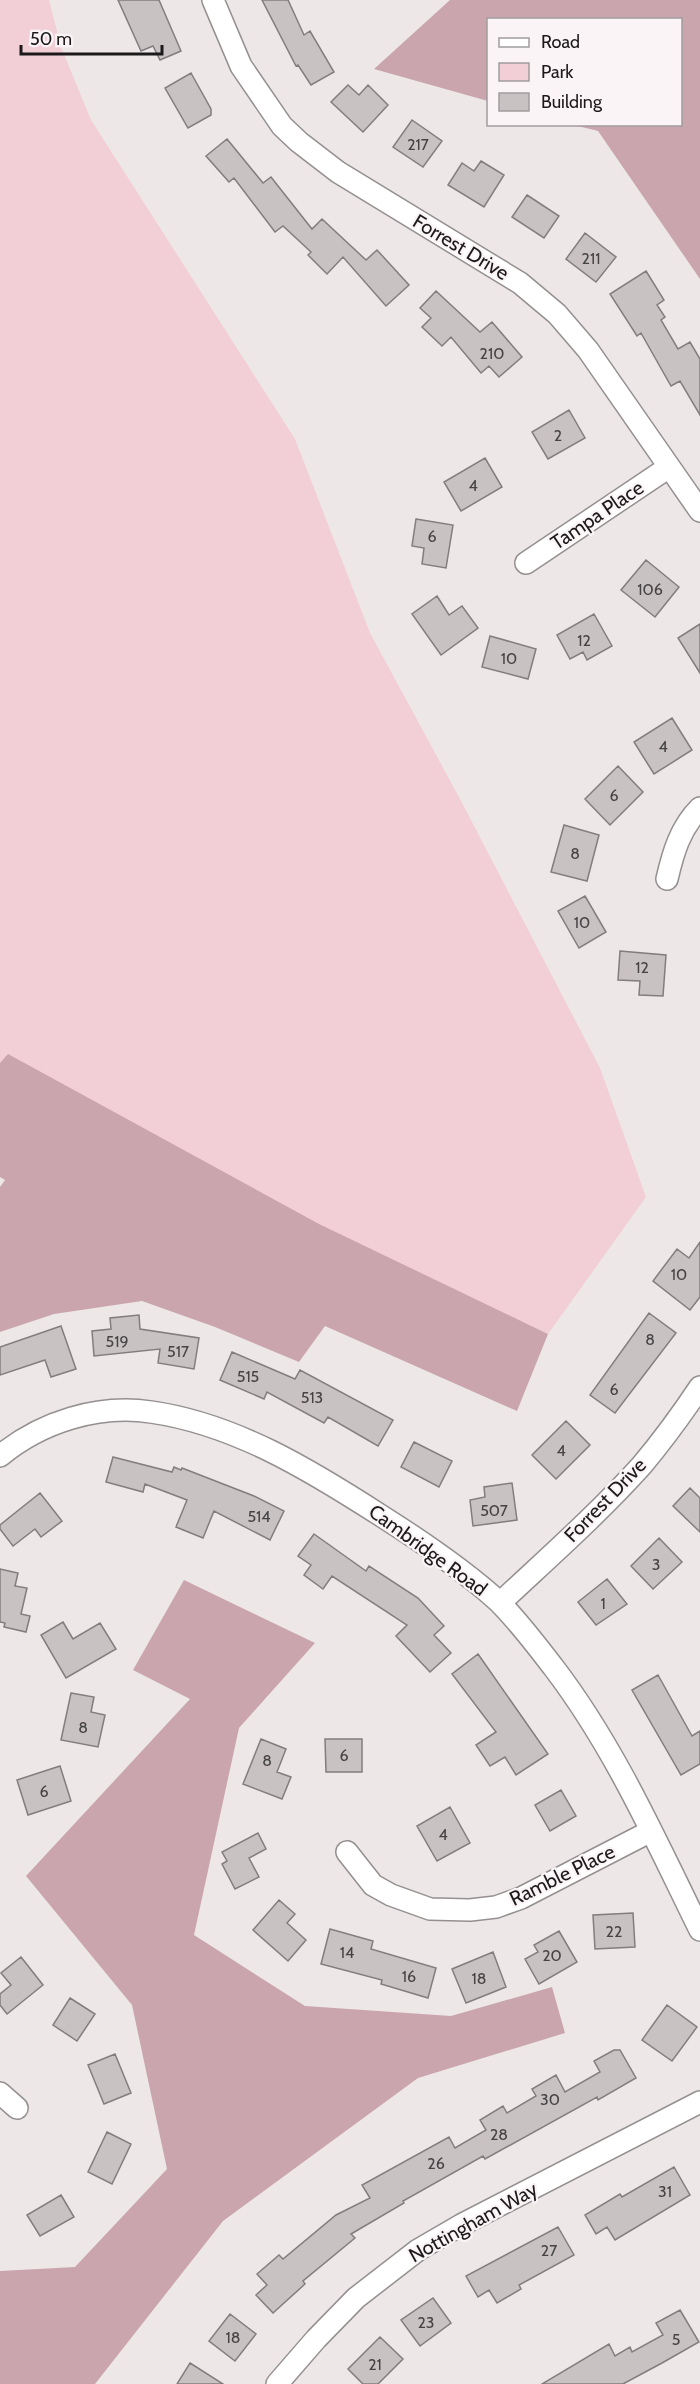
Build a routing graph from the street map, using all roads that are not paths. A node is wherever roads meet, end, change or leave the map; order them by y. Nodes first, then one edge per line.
1 (213, 0) edge
2 (669, 467) junction
3 (700, 511) edge
4 (526, 563) dead end
5 (700, 808) edge
6 (667, 879) dead end
7 (700, 1387) edge
8 (0, 1456) edge
9 (500, 1603) junction
10 (651, 1831) junction
11 (347, 1852) dead end
12 (700, 1930) edge
13 (0, 2093) edge
14 (700, 2102) edge
15 (17, 2108) dead end
16 (277, 2384) edge

1 - 2 street, Forrest Drive
2 - 3 street, Forrest Drive
2 - 4 street, Tampa Place
5 - 6 street
7 - 9 street, Forrest Drive
8 - 9 street, Cambridge Road
9 - 10 street, Cambridge Road
10 - 11 street, Ramble Place
10 - 12 street, Cambridge Road
13 - 15 street
14 - 16 street, Nottingham Way

